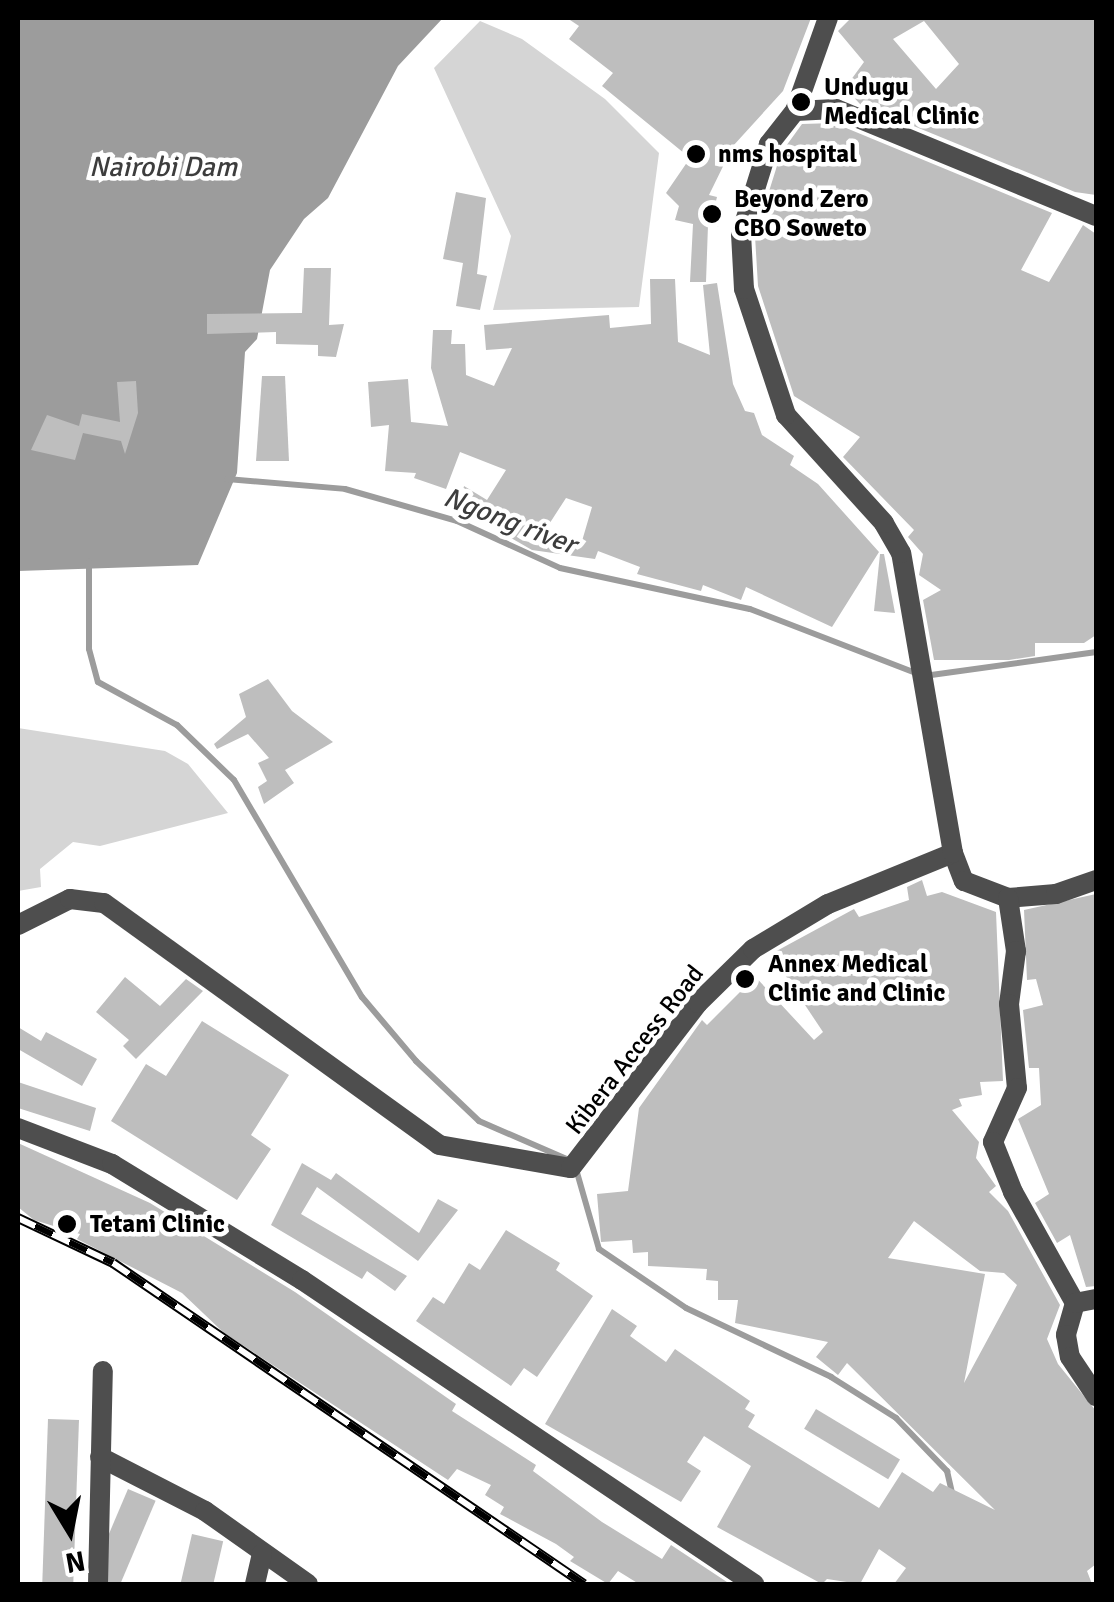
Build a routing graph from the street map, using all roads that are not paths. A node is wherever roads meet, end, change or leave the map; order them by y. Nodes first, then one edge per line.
1 (828, 18) edge
2 (794, 111) junction
3 (1096, 216) edge
4 (953, 853) junction
5 (1096, 880) edge
6 (1008, 898) junction
7 (18, 925) edge
8 (18, 1128) edge
9 (1096, 1298) edge
10 (1075, 1303) junction
11 (103, 1370) dead end
12 (1096, 1396) edge
13 (100, 1457) junction
14 (262, 1554) junction
15 (98, 1584) edge
16 (255, 1584) edge
17 (308, 1584) edge
18 (754, 1584) edge

1 - 2 street
2 - 3 street
2 - 4 street
4 - 6 street
4 - 7 street, Kibera Access Road
5 - 6 street
6 - 10 street
8 - 18 street
9 - 10 street
10 - 12 street
11 - 13 street
13 - 14 street
13 - 15 street
14 - 16 street
14 - 17 street

